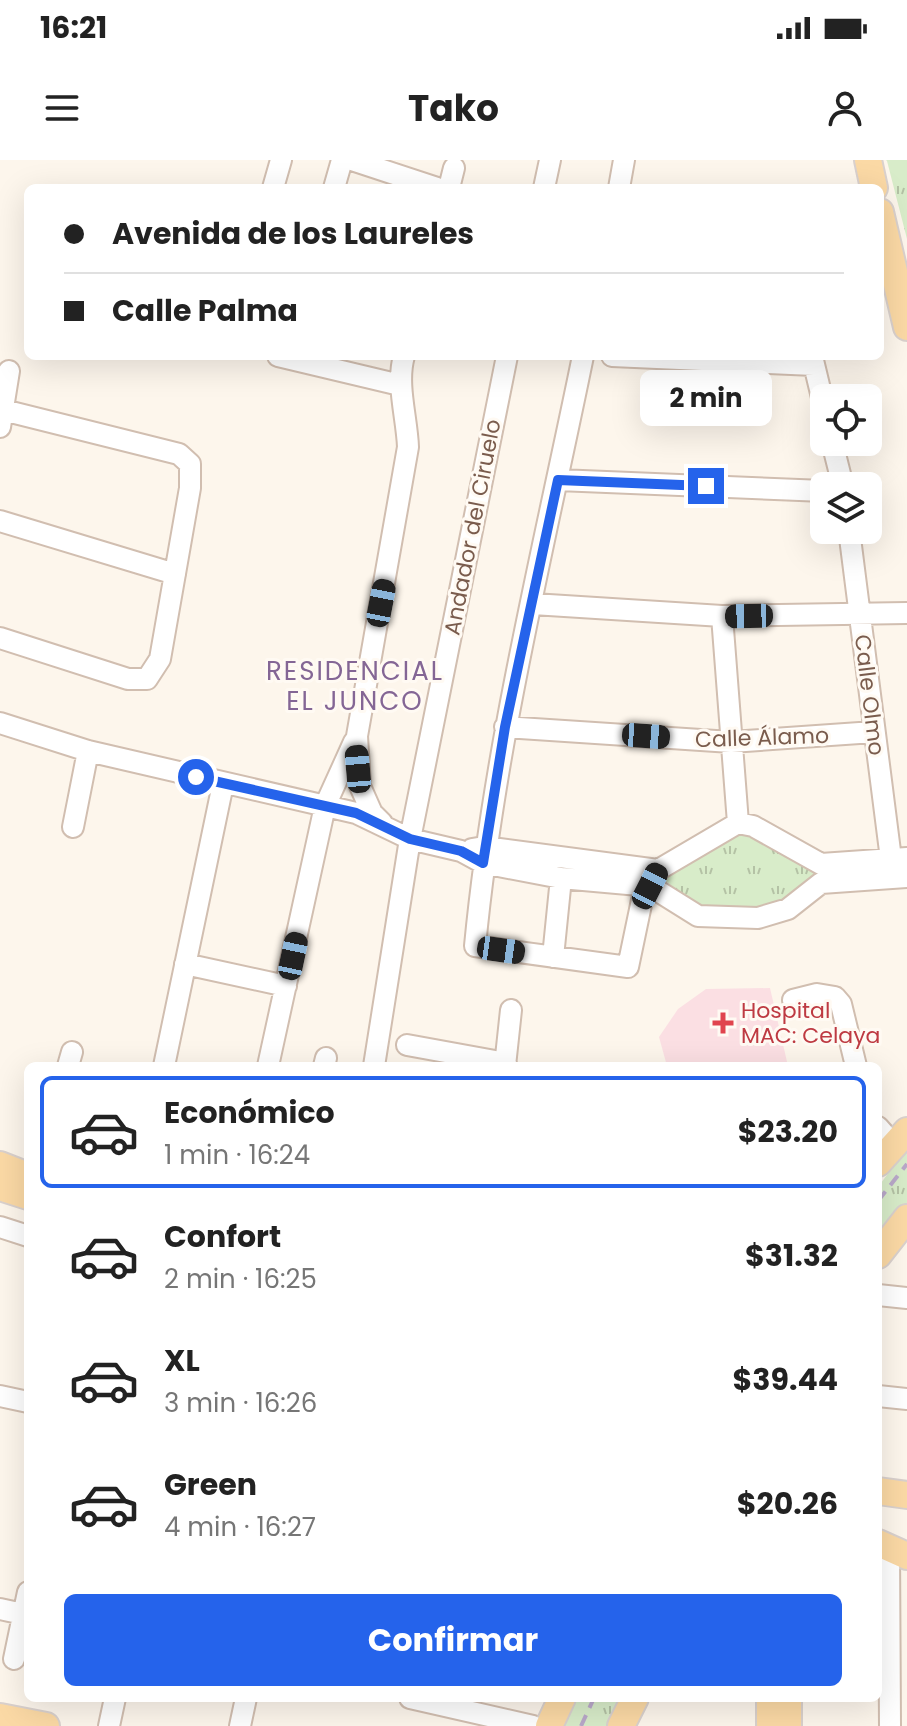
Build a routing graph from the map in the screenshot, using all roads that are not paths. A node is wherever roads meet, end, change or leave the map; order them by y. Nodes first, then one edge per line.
1 (281, 160) edge
2 (342, 160) edge
3 (352, 160) edge
4 (550, 160) edge
5 (624, 160) edge
6 (868, 160) edge
7 (454, 168) dead end
8 (274, 184) edge
9 (335, 184) edge
10 (425, 184) edge
11 (450, 184) edge
12 (545, 184) edge
13 (620, 184) edge
14 (873, 184) edge
15 (884, 236) edge
16 (907, 327) edge
17 (296, 360) edge
18 (403, 360) edge
19 (506, 360) edge
20 (582, 360) edge
21 (813, 360) edge
22 (9, 371) dead end
23 (819, 384) edge
24 (400, 385) junction
25 (2, 418) edge
26 (558, 480) junction
27 (810, 490) edge
28 (0, 521) edge
29 (851, 544) edge
30 (175, 574) junction
31 (533, 604) junction
32 (907, 613) edge
33 (860, 614) junction
34 (722, 616) junction
35 (0, 638) edge
36 (0, 723) edge
37 (505, 727) junction
38 (874, 732) junction
39 (357, 736) junction
40 (731, 742) junction
41 (88, 751) junction
42 (223, 784) junction
43 (325, 806) junction
44 (382, 823) junction
45 (738, 823) junction
46 (73, 827) dead end
47 (410, 839) junction
48 (484, 855) junction
49 (899, 858) edge
50 (907, 877) edge
51 (561, 878) junction
52 (654, 878) junction
53 (553, 957) junction
54 (185, 964) junction
55 (286, 986) junction
56 (793, 1000) dead end
57 (511, 1010) dead end
58 (407, 1045) dead end
59 (165, 1062) edge
60 (269, 1062) edge
61 (375, 1062) edge
62 (496, 1062) edge
63 (506, 1062) edge
64 (855, 1062) edge
65 (0, 1165) edge
66 (21, 1189) edge
67 (907, 1218) edge
68 (0, 1227) edge
69 (24, 1235) edge
70 (882, 1250) edge
71 (882, 1295) edge
72 (907, 1298) edge
73 (0, 1396) edge
74 (882, 1396) edge
75 (907, 1399) edge
76 (24, 1401) edge
77 (882, 1492) edge
78 (907, 1495) edge
79 (891, 1549) edge
80 (0, 1609) edge
81 (24, 1610) edge
82 (23, 1614) junction
83 (14, 1659) dead end
84 (114, 1702) edge
85 (245, 1702) edge
86 (428, 1702) edge
87 (560, 1702) edge
88 (633, 1702) edge
89 (770, 1702) edge
90 (788, 1702) edge
91 (0, 1717) edge
92 (46, 1726) edge
93 (109, 1726) edge
94 (240, 1726) edge
95 (533, 1726) edge
96 (549, 1726) edge
97 (621, 1726) edge
98 (770, 1726) edge
99 (788, 1726) edge
100 (890, 1726) edge

1 - 8 street
2 - 9 street
3 - 10 street
4 - 12 street
5 - 13 street
6 - 14 main road
7 - 11 street
15 - 16 main road
17 - 24 street
18 - 24 street
19 - 47 street, Andador del Ciruelo
20 - 26 street
21 - 23 street
22 - 25 street
24 - 39 street
25 - 30 street
26 - 27 street
26 - 31 street
28 - 30 street
29 - 33 street, Calle Olmo
30 - 35 street
31 - 34 street
31 - 37 street
32 - 33 street
33 - 34 street
33 - 38 street, Calle Olmo
34 - 40 street
36 - 41 street
37 - 40 street, Calle Álamo
37 - 48 street
38 - 40 street, Calle Álamo
38 - 49 street, Calle Olmo
39 - 43 street
39 - 44 street
40 - 45 street
41 - 42 street
41 - 46 street
42 - 43 street
42 - 54 street
43 - 44 street
43 - 55 street
44 - 47 street
45 - 49 street
45 - 52 street
47 - 48 street
47 - 61 street, Andador del Ciruelo
48 - 51 street
48 - 52 street
48 - 53 street
50 - 52 street
51 - 52 street
51 - 53 street
52 - 53 street
54 - 55 street
54 - 59 street
55 - 60 street
56 - 64 street
57 - 63 street
58 - 62 street
65 - 66 main road
67 - 70 main road
68 - 69 street
71 - 72 street
73 - 76 street
74 - 75 street
77 - 78 main road
79 - 100 street
80 - 82 street
81 - 82 street
82 - 83 street
84 - 93 street
85 - 94 street
86 - 95 street
87 - 96 main road
88 - 97 main road
89 - 98 main road
90 - 99 main road
91 - 92 main road

